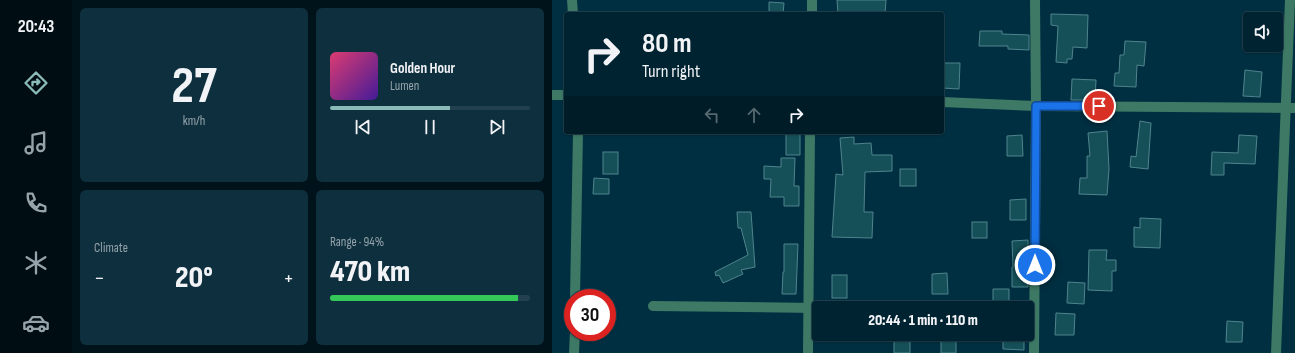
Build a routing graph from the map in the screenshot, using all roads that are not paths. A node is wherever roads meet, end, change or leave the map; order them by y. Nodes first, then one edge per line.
1 (572, 0) edge
2 (812, 0) edge
3 (1035, 0) edge
4 (1290, 0) edge
5 (573, 12) edge
6 (812, 12) edge
7 (552, 95) edge
8 (564, 95) edge
9 (944, 102) edge
10 (1036, 106) junction
11 (1290, 108) edge
12 (578, 134) edge
13 (810, 134) edge
14 (575, 289) edge
15 (814, 301) edge
16 (1031, 301) edge
17 (653, 306) dead end
18 (812, 308) edge
19 (812, 323) edge
20 (575, 341) edge
21 (1033, 341) edge
22 (574, 353) edge
23 (808, 353) edge
24 (1034, 353) edge
25 (1276, 353) edge

1 - 5 street
2 - 6 street
3 - 10 street
4 - 11 street
7 - 8 street
9 - 10 street
10 - 11 street
10 - 16 street
11 - 25 street
12 - 14 street
13 - 15 street
17 - 18 street
19 - 23 street
20 - 22 street
21 - 24 street

